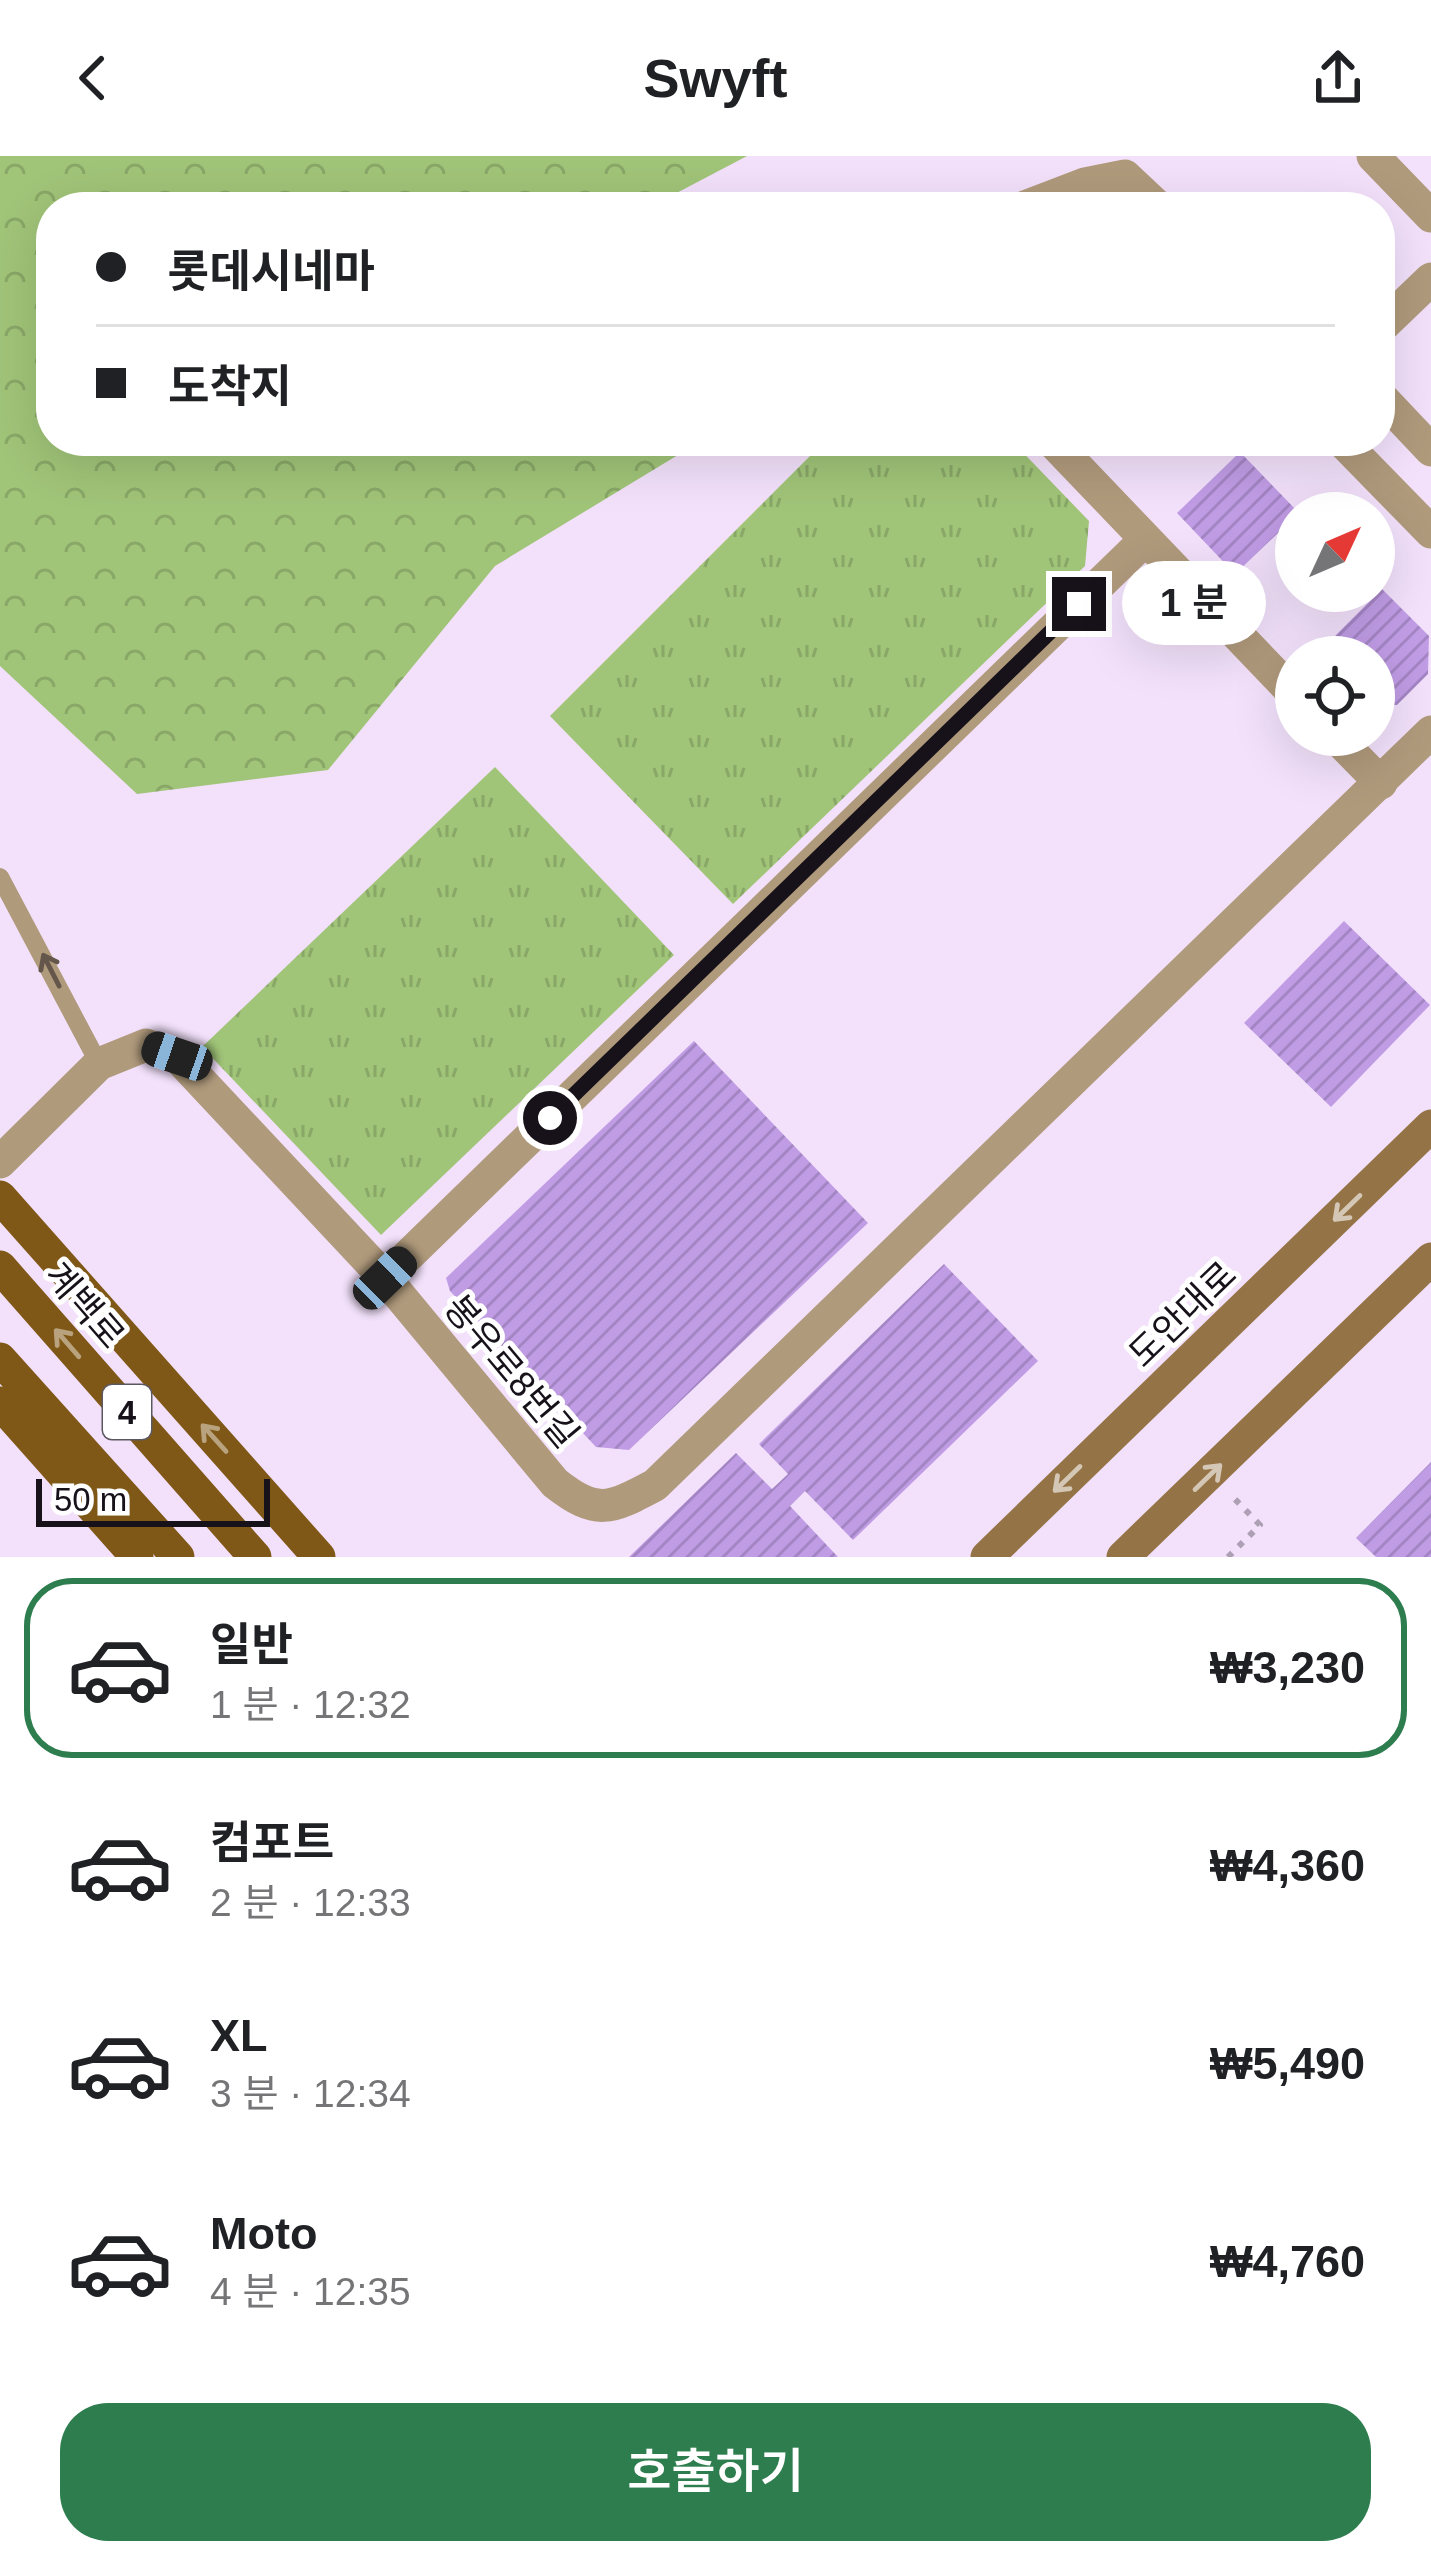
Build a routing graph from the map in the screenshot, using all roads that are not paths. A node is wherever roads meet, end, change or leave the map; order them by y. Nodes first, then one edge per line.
1 (1373, 156) edge
2 (1064, 192) edge
3 (1142, 192) edge
4 (1431, 216) edge
5 (1431, 278) edge
6 (1395, 313) edge
7 (1395, 412) edge
8 (1431, 450) edge
9 (1066, 456) edge
10 (1357, 456) edge
11 (1431, 532) edge
12 (1145, 540) junction
13 (1275, 673) edge
14 (1431, 732) edge
15 (1355, 756) edge
16 (1381, 783) junction
17 (0, 877) edge
18 (99, 1064) junction
19 (1431, 1126) edge
20 (0, 1162) edge
21 (0, 1197) edge
22 (1431, 1259) edge
23 (0, 1267) edge
24 (385, 1278) junction
25 (0, 1359) edge
26 (0, 1403) edge
27 (137, 1557) edge
28 (178, 1557) edge
29 (255, 1557) edge
30 (320, 1557) edge
31 (987, 1557) edge
32 (1123, 1557) edge

1 - 4 street
2 - 3 street
5 - 6 street
7 - 8 street
9 - 12 street
10 - 11 street
12 - 13 street
12 - 24 street
14 - 16 street
15 - 16 street
16 - 24 street, 봉우로8번길
18 -> 17 lane
18 - 20 street
18 - 24 street, 봉우로8번길
19 -> 31 main road, 도안대로
30 -> 21 main road
32 -> 22 main road
29 -> 23 main road, 계백로 / 4
25 - 28 main road, 4
26 - 27 main road

